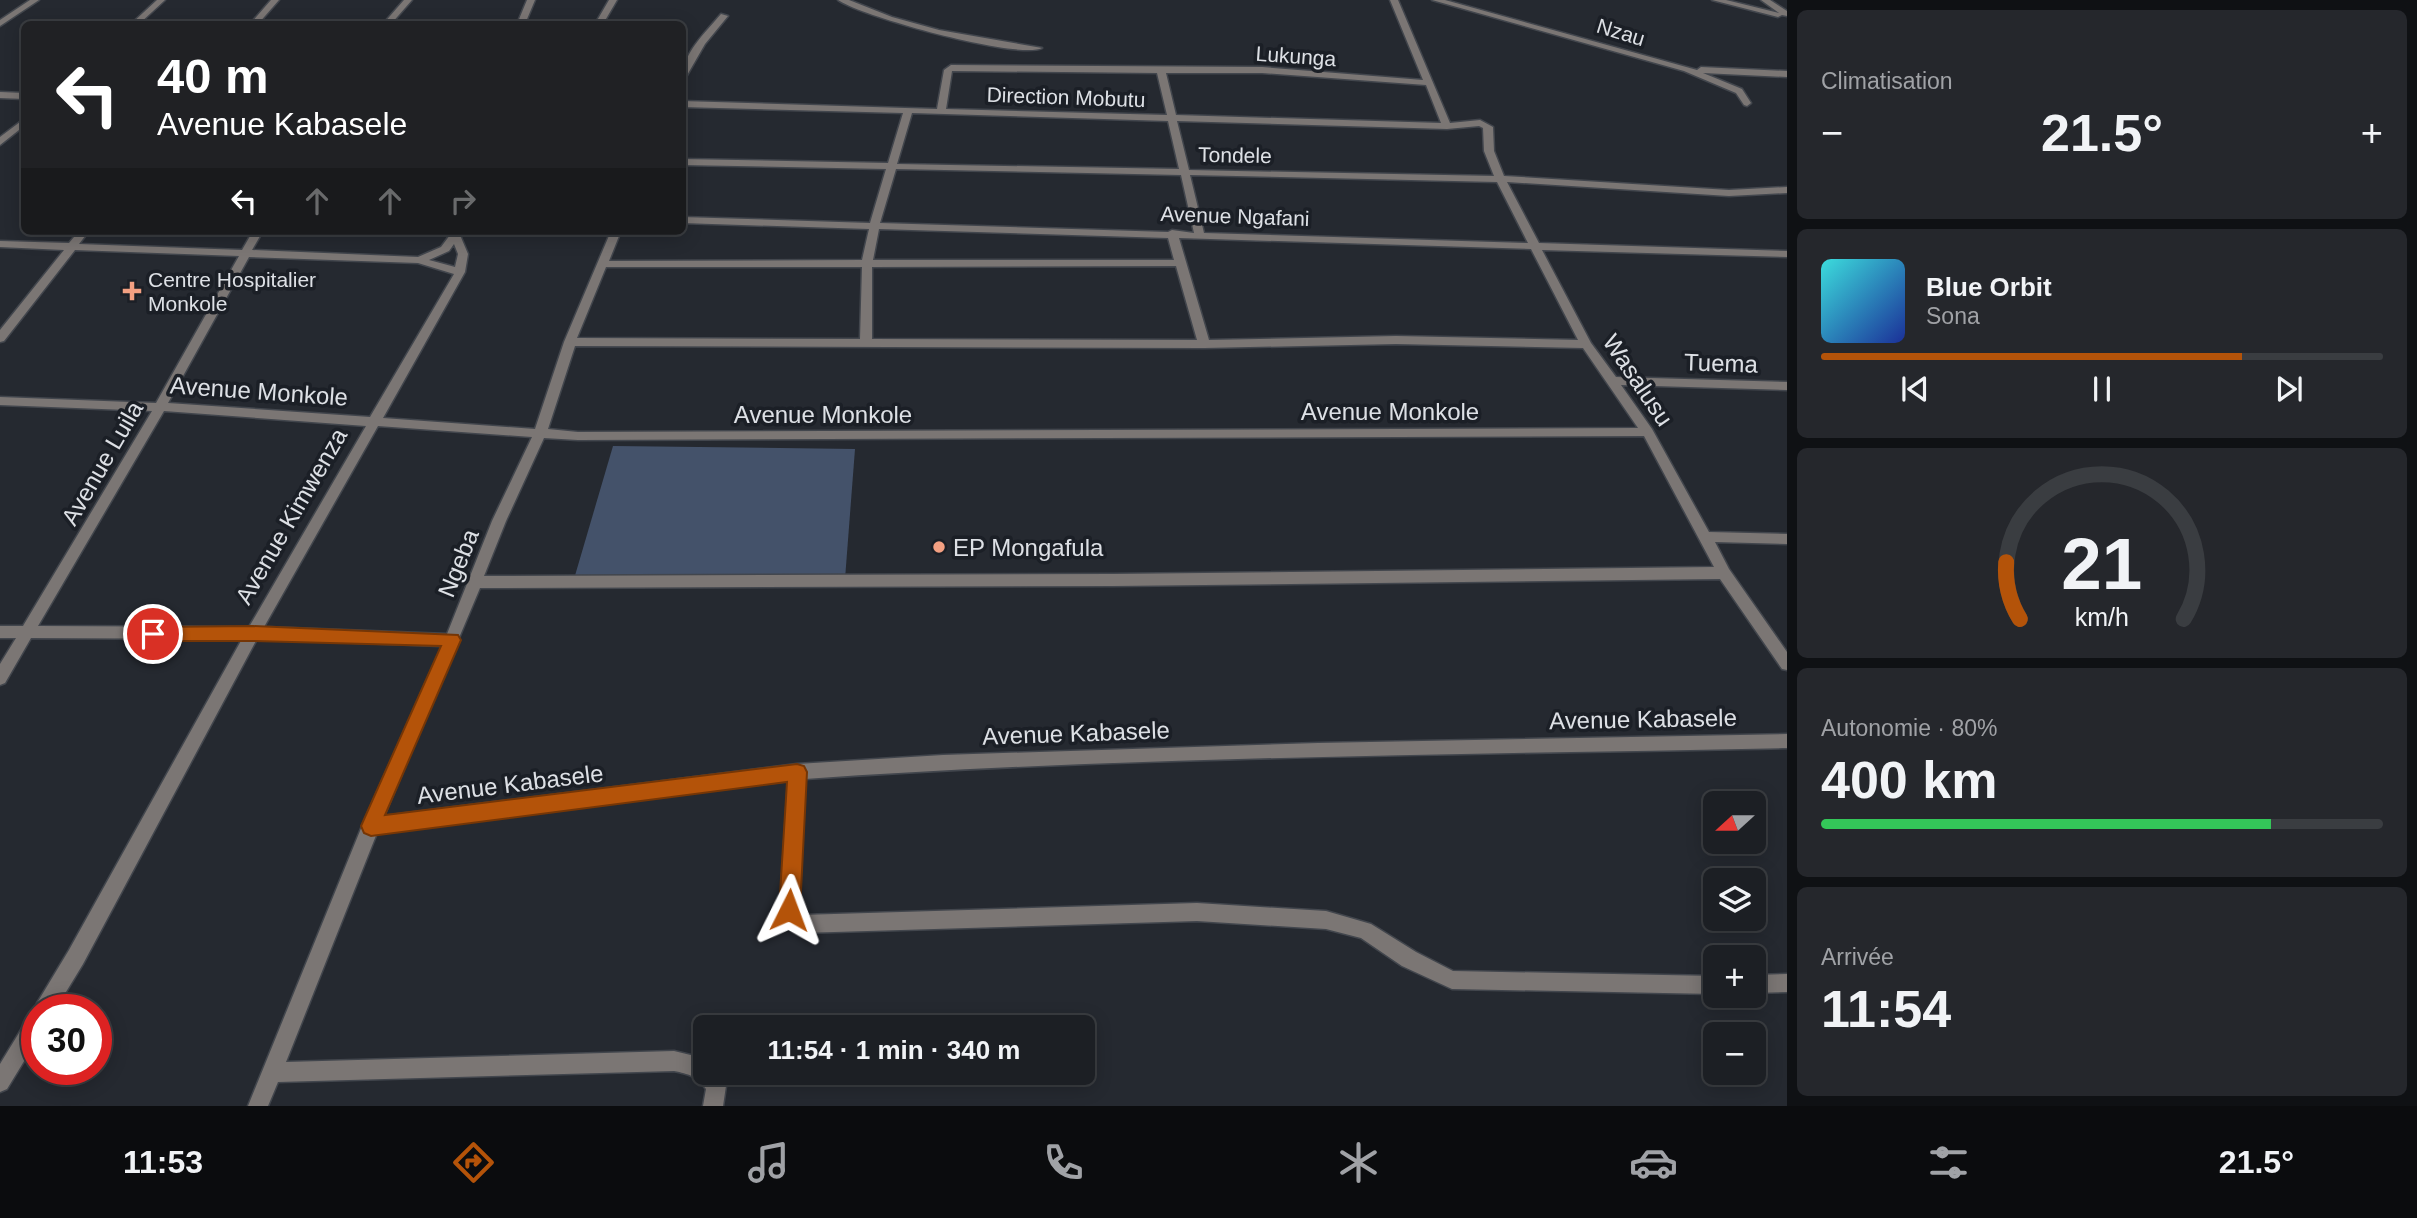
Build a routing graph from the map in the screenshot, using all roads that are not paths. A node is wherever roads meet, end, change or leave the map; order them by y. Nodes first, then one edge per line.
1 (35, 0) edge
2 (161, 0) edge
3 (275, 0) edge
4 (408, 0) edge
5 (531, 0) edge
6 (613, 0) edge
7 (842, 0) edge
8 (1394, 0) edge
9 (1436, 0) edge
10 (1716, 0) edge
11 (1765, 0) edge
12 (1782, 15) edge
13 (724, 16) dead end
14 (138, 21) edge
15 (257, 21) edge
16 (390, 21) edge
17 (522, 21) edge
18 (601, 21) edge
19 (0, 24) edge
20 (1038, 48) dead end
21 (686, 70) edge
22 (1161, 70) junction
23 (1691, 70) junction
24 (1787, 74) edge
25 (1428, 83) junction
26 (0, 95) edge
27 (21, 96) edge
28 (1746, 103) dead end
29 (686, 104) edge
30 (908, 110) junction
31 (941, 111) junction
32 (1172, 118) junction
33 (21, 124) edge
34 (1447, 126) junction
35 (0, 142) edge
36 (686, 162) edge
37 (892, 164) junction
38 (1184, 173) junction
39 (1500, 180) junction
40 (1787, 190) edge
41 (686, 220) edge
42 (874, 227) junction
43 (1172, 233) junction
44 (1199, 234) junction
45 (81, 235) edge
46 (256, 235) edge
47 (454, 235) edge
48 (456, 235) edge
49 (615, 235) edge
50 (0, 244) edge
51 (72, 247) junction
52 (1535, 248) junction
53 (245, 252) junction
54 (1787, 254) edge
55 (419, 260) junction
56 (1180, 263) junction
57 (604, 264) junction
58 (867, 264) junction
59 (460, 272) junction
60 (0, 338) edge
61 (570, 342) junction
62 (866, 342) junction
63 (1204, 344) junction
64 (1586, 344) junction
65 (1611, 381) junction
66 (1787, 386) edge
67 (0, 401) edge
68 (160, 407) junction
69 (376, 421) junction
70 (1648, 432) junction
71 (540, 434) junction
72 (1706, 537) junction
73 (1787, 539) edge
74 (1724, 573) junction
75 (474, 582) junction
76 (0, 632) edge
77 (28, 634) junction
78 (253, 634) junction
79 (452, 640) junction
80 (1787, 664) edge
81 (0, 678) edge
82 (1787, 741) edge
83 (797, 772) junction
84 (371, 826) junction
85 (1787, 983) edge
86 (1766, 984) edge
87 (1703, 985) edge
88 (54, 994) edge
89 (21, 1048) edge
90 (693, 1065) edge
91 (272, 1072) junction
92 (0, 1082) edge
93 (715, 1085) edge
94 (258, 1106) edge
95 (713, 1106) edge

1 - 19 street
2 - 14 street
3 - 15 street
4 - 16 street
5 - 17 street
6 - 18 street
7 - 20 street
8 - 25 street
9 - 23 street, Nzau
10 - 12 street
11 - 12 street
13 - 21 street
22 - 25 street, Lukunga
22 - 31 street, Lukunga
22 - 32 street
23 - 24 street
23 - 28 street, Nzau
25 - 34 street
26 - 27 street
29 - 30 street, Direction Mobutu
30 - 31 street, Direction Mobutu
30 - 37 street
31 - 32 street, Direction Mobutu
32 - 34 street, Direction Mobutu
32 - 38 street
33 - 35 street
34 - 39 street, Direction Mobutu
36 - 37 street, Tondele
37 - 38 street, Tondele
37 - 42 street
38 - 39 street, Tondele
38 - 44 street
39 - 40 street, Tondele
39 - 52 street, Wasalusu
41 - 42 street, Avenue Ngafani
42 - 43 street, Avenue Ngafani
42 - 58 street
43 - 44 street, Avenue Ngafani
43 - 56 street
44 - 52 street, Avenue Ngafani
45 - 51 street
46 - 53 street, Avenue Luila
47 - 55 street
48 - 59 street
49 - 57 street, Ngeba
50 - 51 street
51 - 53 street
51 - 60 street
52 - 54 street, Avenue Ngafani
52 - 64 street, Wasalusu
53 - 55 street
53 - 68 street, Avenue Luila
55 - 59 street
56 - 58 street
56 - 63 street
57 - 58 street
57 - 61 street, Ngeba
58 - 62 street
59 - 69 street, Avenue Kimwenza
61 - 62 street
61 - 71 street, Ngeba
62 - 63 street
63 - 64 street
64 - 65 street, Wasalusu
65 - 66 street, Tuema
65 - 70 street, Wasalusu
67 - 68 street, Avenue Monkole
68 - 69 street, Avenue Monkole
68 - 77 street, Avenue Luila
69 - 71 street, Avenue Monkole
69 - 78 street, Avenue Kimwenza
70 - 71 street, Avenue Monkole
70 - 72 street, Wasalusu
71 - 75 street, Ngeba
72 - 73 street
72 - 74 street, Wasalusu
74 - 75 street
74 - 80 street, Wasalusu
75 - 79 street, Ngeba
76 - 77 street
77 - 78 street
77 - 81 street, Avenue Luila
78 - 79 street
78 - 88 street, Avenue Kimwenza
79 - 84 street, Ngeba
82 - 83 street, Avenue Kabasele
83 - 84 street, Avenue Kabasele
83 - 87 street
84 - 91 street, Ngeba
85 - 86 street
89 - 92 street
90 - 91 street
91 - 94 street, Ngeba
93 - 95 street

